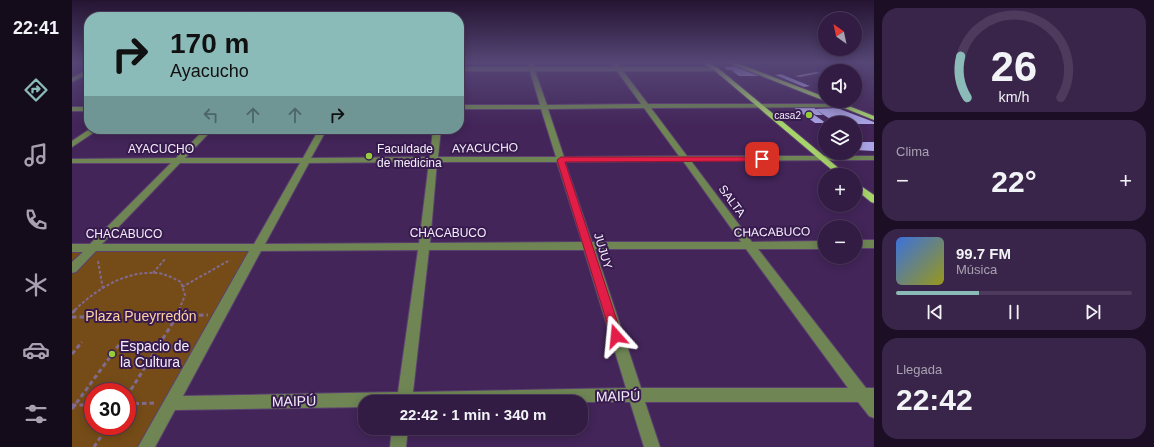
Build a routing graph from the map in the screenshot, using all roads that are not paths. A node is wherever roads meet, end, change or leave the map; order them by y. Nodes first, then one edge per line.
1 (537, 84) edge
2 (630, 84) edge
3 (734, 84) edge
4 (786, 84) edge
5 (818, 96) edge
6 (760, 105) junction
7 (818, 105) edge
8 (464, 107) edge
9 (544, 107) junction
10 (647, 107) junction
11 (847, 108) edge
12 (72, 109) edge
13 (84, 109) edge
14 (874, 118) edge
15 (88, 134) edge
16 (204, 134) edge
17 (320, 134) edge
18 (437, 134) edge
19 (72, 145) edge
20 (818, 154) edge
21 (862, 158) edge
22 (874, 158) edge
23 (686, 159) junction
24 (818, 159) edge
25 (305, 160) junction
26 (561, 160) junction
27 (825, 160) edge
28 (72, 161) edge
29 (178, 161) junction
30 (434, 161) junction
31 (835, 168) edge
32 (862, 191) edge
33 (874, 200) edge
34 (862, 244) edge
35 (874, 244) edge
36 (818, 245) edge
37 (258, 246) junction
38 (424, 246) junction
39 (588, 246) junction
40 (749, 246) junction
41 (72, 248) edge
42 (93, 248) junction
43 (72, 269) edge
44 (405, 395) edge
45 (868, 395) edge
46 (635, 396) junction
47 (588, 397) edge
48 (358, 401) edge
49 (170, 403) junction
50 (874, 411) edge
51 (399, 435) edge
52 (146, 447) edge
53 (398, 447) edge
54 (652, 447) edge

1 - 9 street, JUJUY
2 - 10 street, SALTA
3 - 6 main road
4 - 5 main road
6 - 7 street
6 - 10 street
6 - 20 main road
8 - 9 street
9 - 10 street
9 - 26 street, JUJUY
10 - 23 street, SALTA
11 - 14 main road
12 - 13 street
15 - 19 street
16 - 29 street
17 - 25 street
18 - 30 street
21 - 22 street, AYACUCHO
23 - 24 street, AYACUCHO
23 - 26 street, AYACUCHO
23 - 40 street, SALTA
25 - 29 street, AYACUCHO
25 - 30 street, AYACUCHO
25 - 37 street
26 - 30 street, AYACUCHO
26 - 39 street, JUJUY
27 - 31 main road
28 - 29 street, AYACUCHO
29 - 42 street
30 - 38 street
32 - 33 main road
34 - 35 street
36 - 40 street, CHACABUCO
37 - 38 street, CHACABUCO
37 - 42 street, CHACABUCO
37 - 49 street
38 - 39 street, CHACABUCO
38 - 44 street
39 - 40 street, CHACABUCO
39 - 46 street, JUJUY
40 - 45 street, SALTA
41 - 42 street, CHACABUCO
42 - 43 street
45 - 46 street, MAIPÚ
45 - 50 street, SALTA
46 - 47 street, MAIPÚ
46 - 54 street, JUJUY
48 - 49 street, MAIPÚ
49 - 52 street
51 - 53 street

